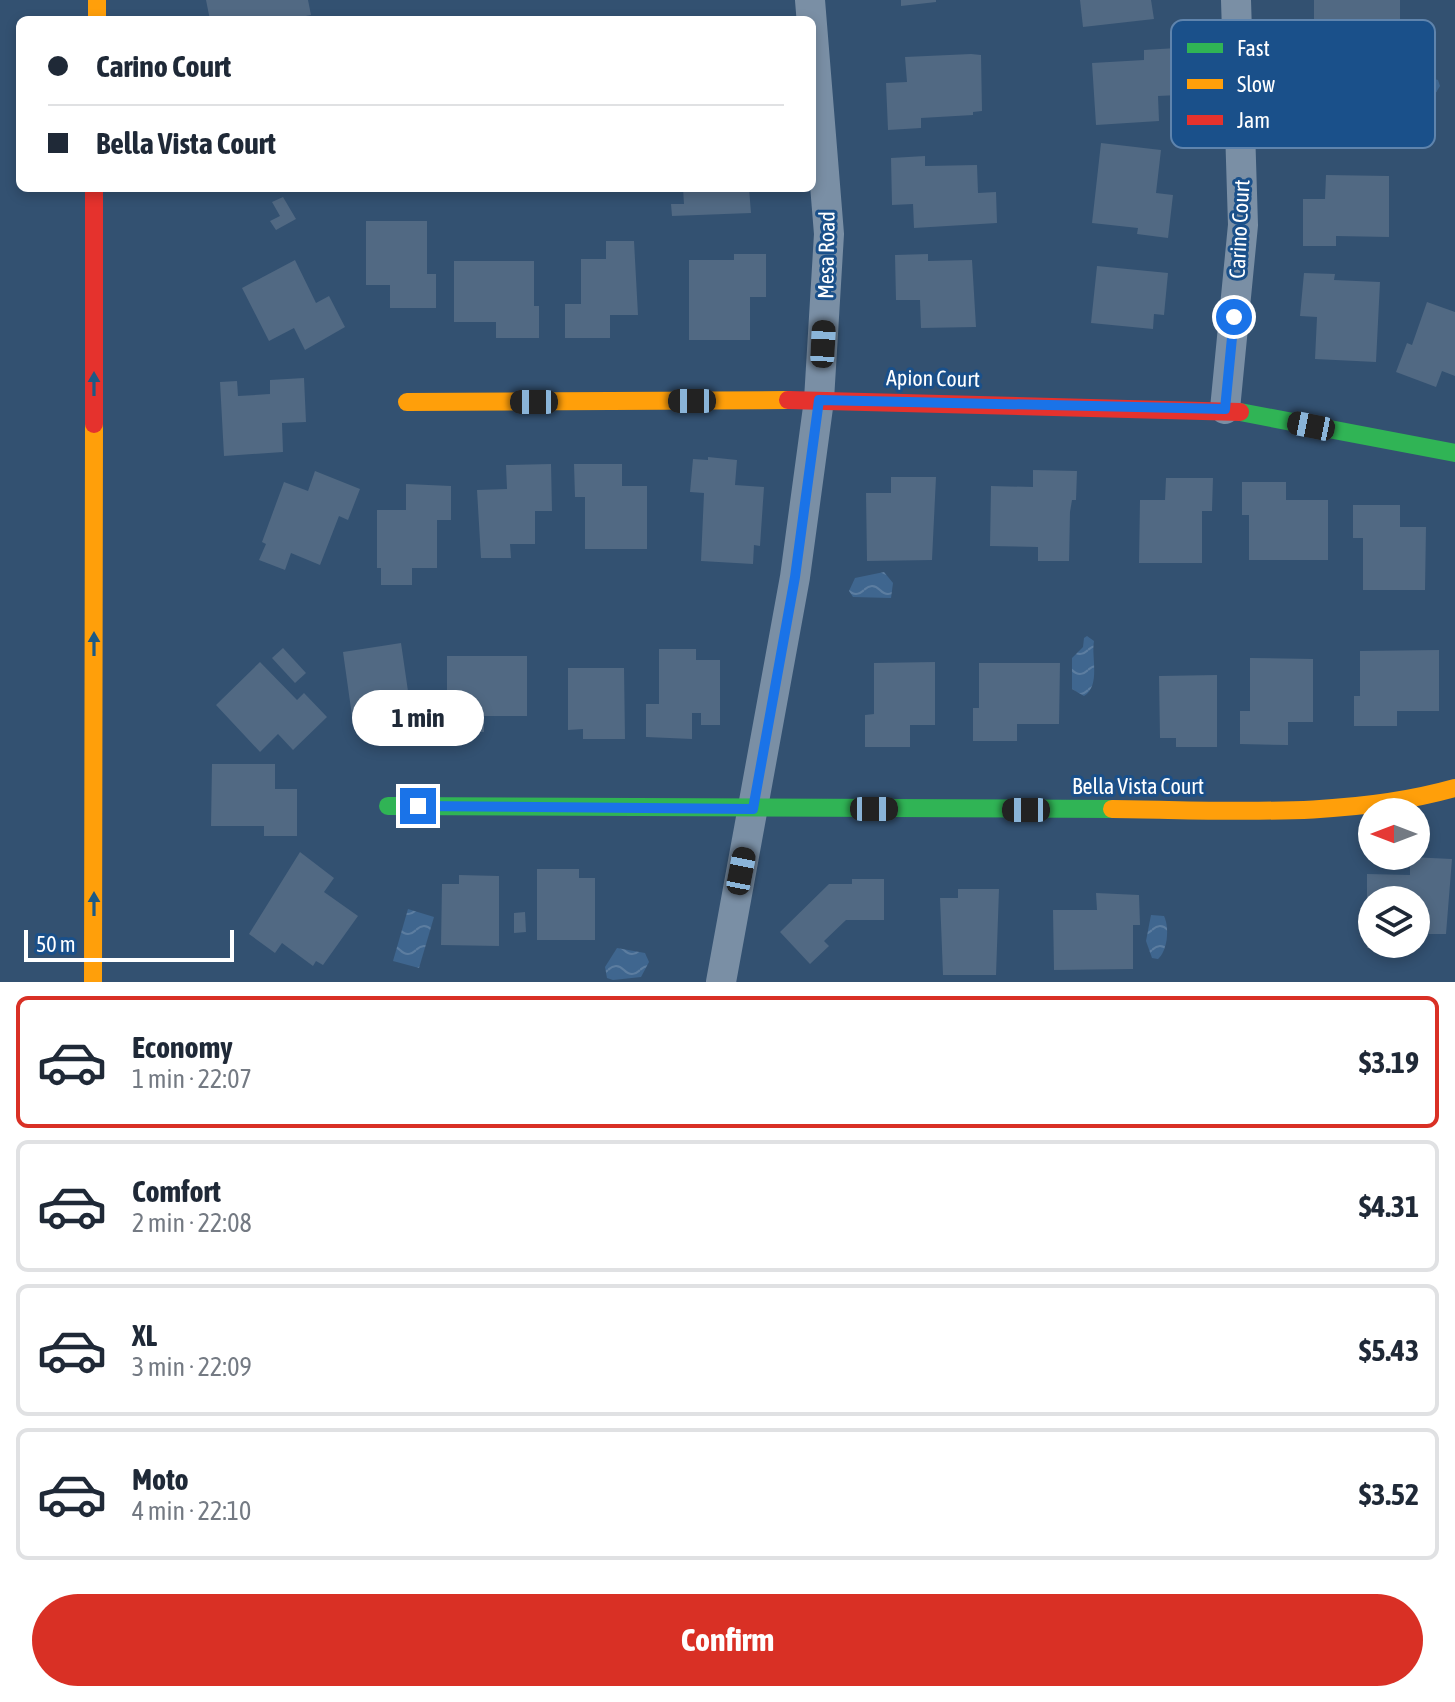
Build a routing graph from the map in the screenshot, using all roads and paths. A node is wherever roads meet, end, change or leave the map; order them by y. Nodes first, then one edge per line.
1 (1236, 0) edge
2 (1237, 20) edge
3 (816, 74) edge
4 (1241, 148) edge
5 (94, 192) edge
6 (819, 400) junction
7 (407, 402) dead end
8 (1225, 409) junction
9 (1455, 453) edge
10 (1455, 788) edge
11 (388, 806) dead end
12 (753, 809) junction
13 (93, 982) edge
14 (721, 982) edge

1 - 2 street, Carino Court
3 - 6 street, Mesa Road
4 - 8 street, Carino Court
13 -> 5 main road
6 - 7 main road, Apion Court
6 - 8 main road, Apion Court
6 - 12 street, Mesa Road
8 - 9 main road, Apion Court
10 - 12 main road, Bella Vista Court
11 - 12 main road, Bella Vista Court
12 - 14 street, Mesa Road

